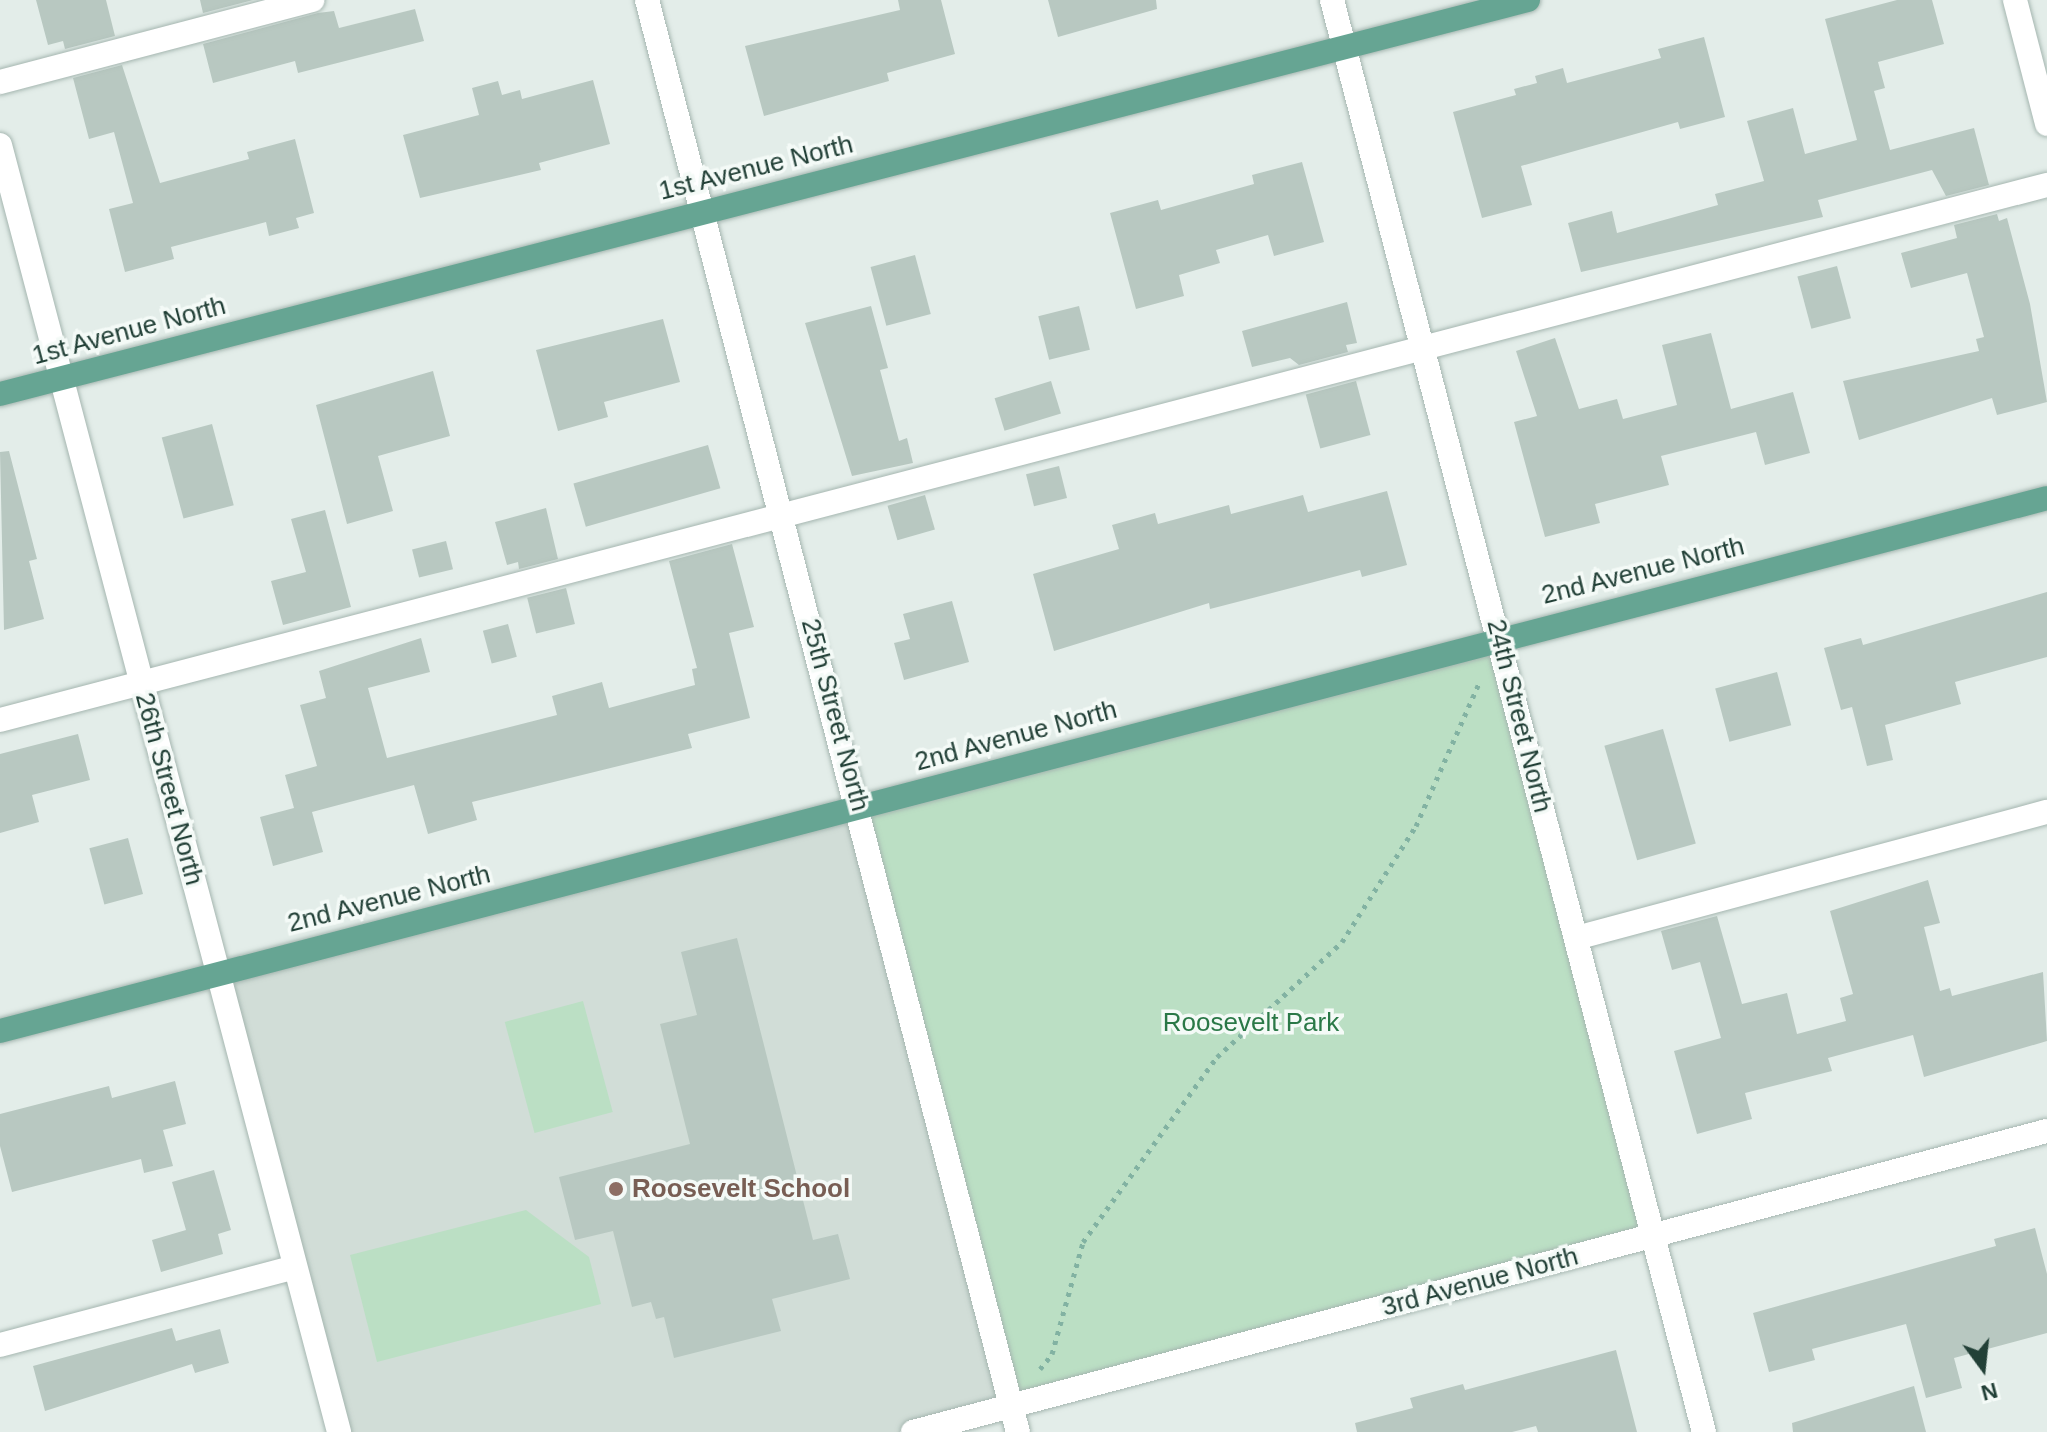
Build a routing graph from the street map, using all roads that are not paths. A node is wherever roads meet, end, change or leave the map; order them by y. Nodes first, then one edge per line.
1 (312, 0) edge
2 (647, 0) edge
3 (1332, 0) edge
4 (1528, 0) edge
5 (2015, 0) edge
6 (1344, 47) junction
7 (0, 82) edge
8 (2047, 124) edge
9 (0, 145) edge
10 (2047, 185) edge
11 (703, 210) junction
12 (1423, 344) junction
13 (61, 378) junction
14 (0, 394) edge
15 (2047, 498) edge
16 (782, 512) junction
17 (1500, 637) junction
18 (142, 684) junction
19 (0, 720) edge
20 (859, 807) junction
21 (2047, 812) edge
22 (1576, 938) junction
23 (218, 972) junction
24 (0, 1031) edge
25 (2047, 1131) edge
26 (1651, 1237) junction
27 (295, 1267) junction
28 (0, 1345) edge
29 (1011, 1406) junction
30 (339, 1432) edge
31 (913, 1432) edge
32 (1018, 1432) edge
33 (1704, 1432) edge

1 - 7 street
2 - 11 street, 25th Street North
3 - 6 street, 24th Street North
4 - 6 main road, 1st Avenue North
5 - 8 street
6 - 11 main road, 1st Avenue North
6 - 12 street, 24th Street North
9 - 13 street, 26th Street North
10 - 12 street
11 - 13 main road, 1st Avenue North
11 - 16 street, 25th Street North
12 - 16 street
12 - 17 street, 24th Street North
13 - 14 main road, 1st Avenue North
13 - 18 street, 26th Street North
15 - 17 main road, 2nd Avenue North
16 - 18 street
16 - 20 street, 25th Street North
17 - 20 main road, 2nd Avenue North
17 - 22 street, 24th Street North
18 - 19 street
18 - 23 street, 26th Street North
20 - 23 main road, 2nd Avenue North
20 - 29 street, 25th Street North
21 - 22 street
22 - 26 street, 24th Street North
23 - 24 main road, 2nd Avenue North
23 - 27 street, 26th Street North
25 - 26 street, 3rd Avenue North
26 - 29 street, 3rd Avenue North
26 - 33 street, 24th Street North
27 - 28 street
27 - 30 street, 26th Street North
29 - 31 street, 3rd Avenue North
29 - 32 street, 25th Street North

